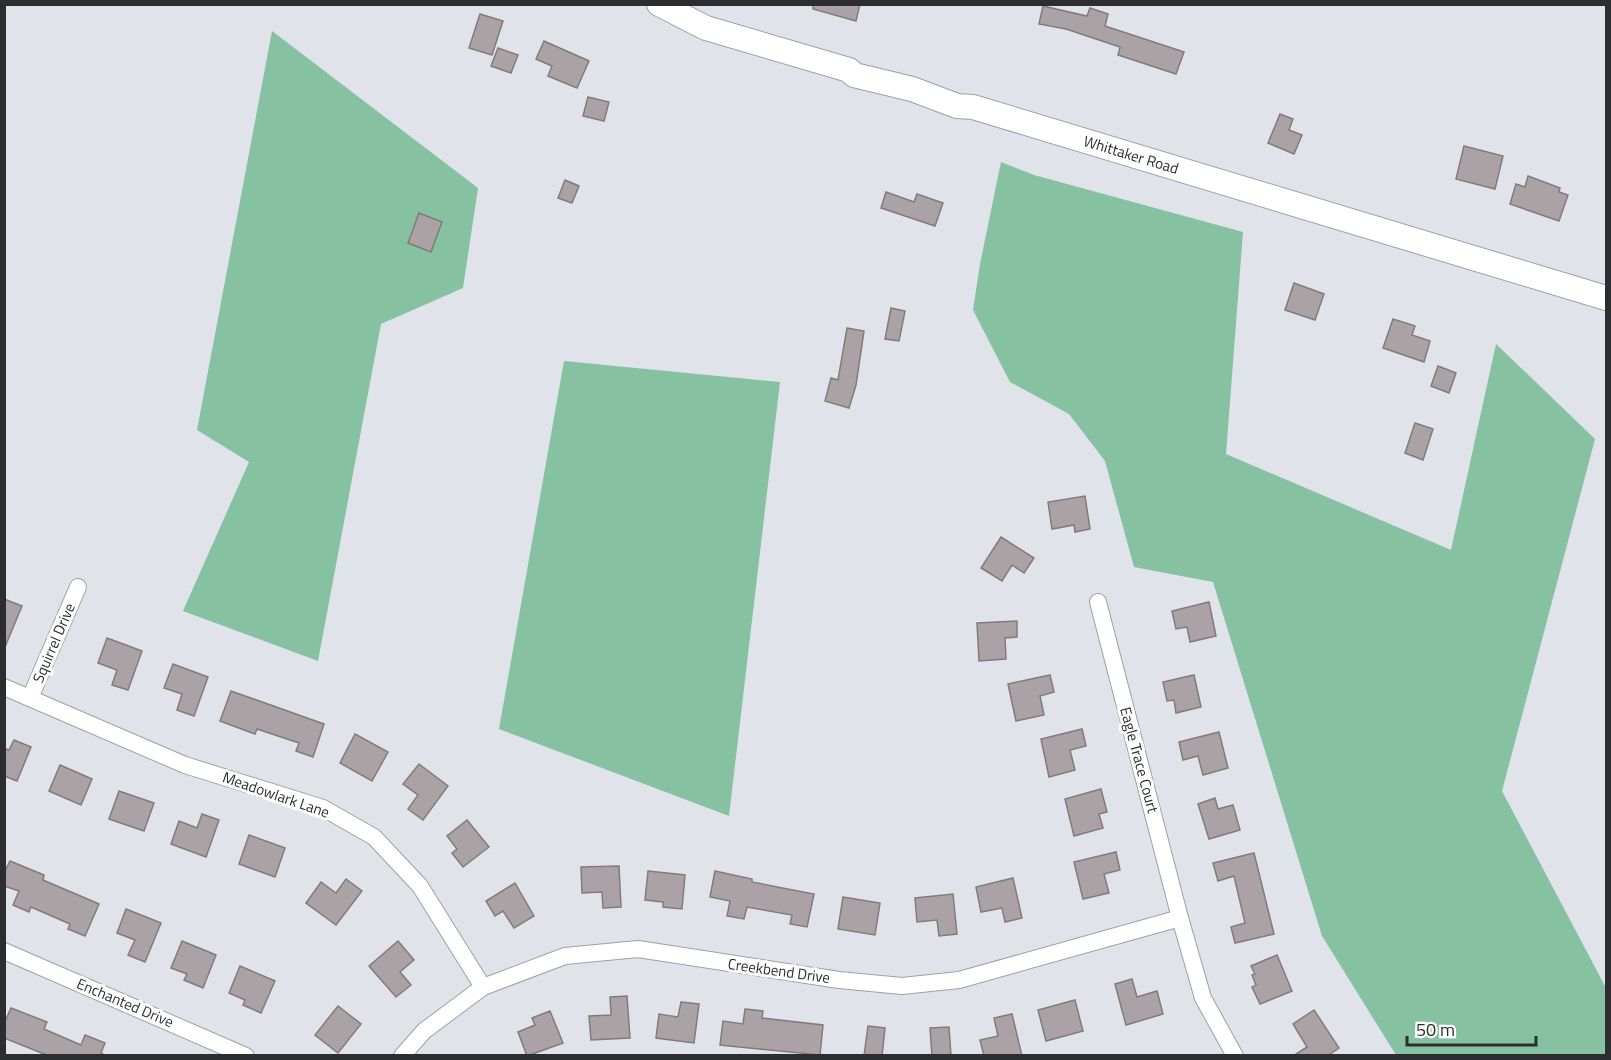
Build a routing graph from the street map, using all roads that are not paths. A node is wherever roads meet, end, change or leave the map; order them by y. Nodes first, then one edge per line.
1 (659, 4) edge
2 (1606, 298) edge
3 (78, 587) dead end
4 (1098, 602) dead end
5 (4, 687) edge
6 (30, 698) junction
7 (1180, 918) junction
8 (4, 951) edge
9 (483, 987) junction
10 (246, 1056) edge
11 (402, 1056) edge
12 (1235, 1056) edge

1 - 2 main road, Whittaker Road
3 - 6 street, Squirrel Drive
4 - 7 street, Eagle Trace Court
5 - 6 street, Meadowlark Lane
6 - 9 street, Meadowlark Lane
7 - 9 street, Creekbend Drive
7 - 12 street, Eagle Trace Court
8 - 10 street, Enchanted Drive
9 - 11 street, Creekbend Drive

